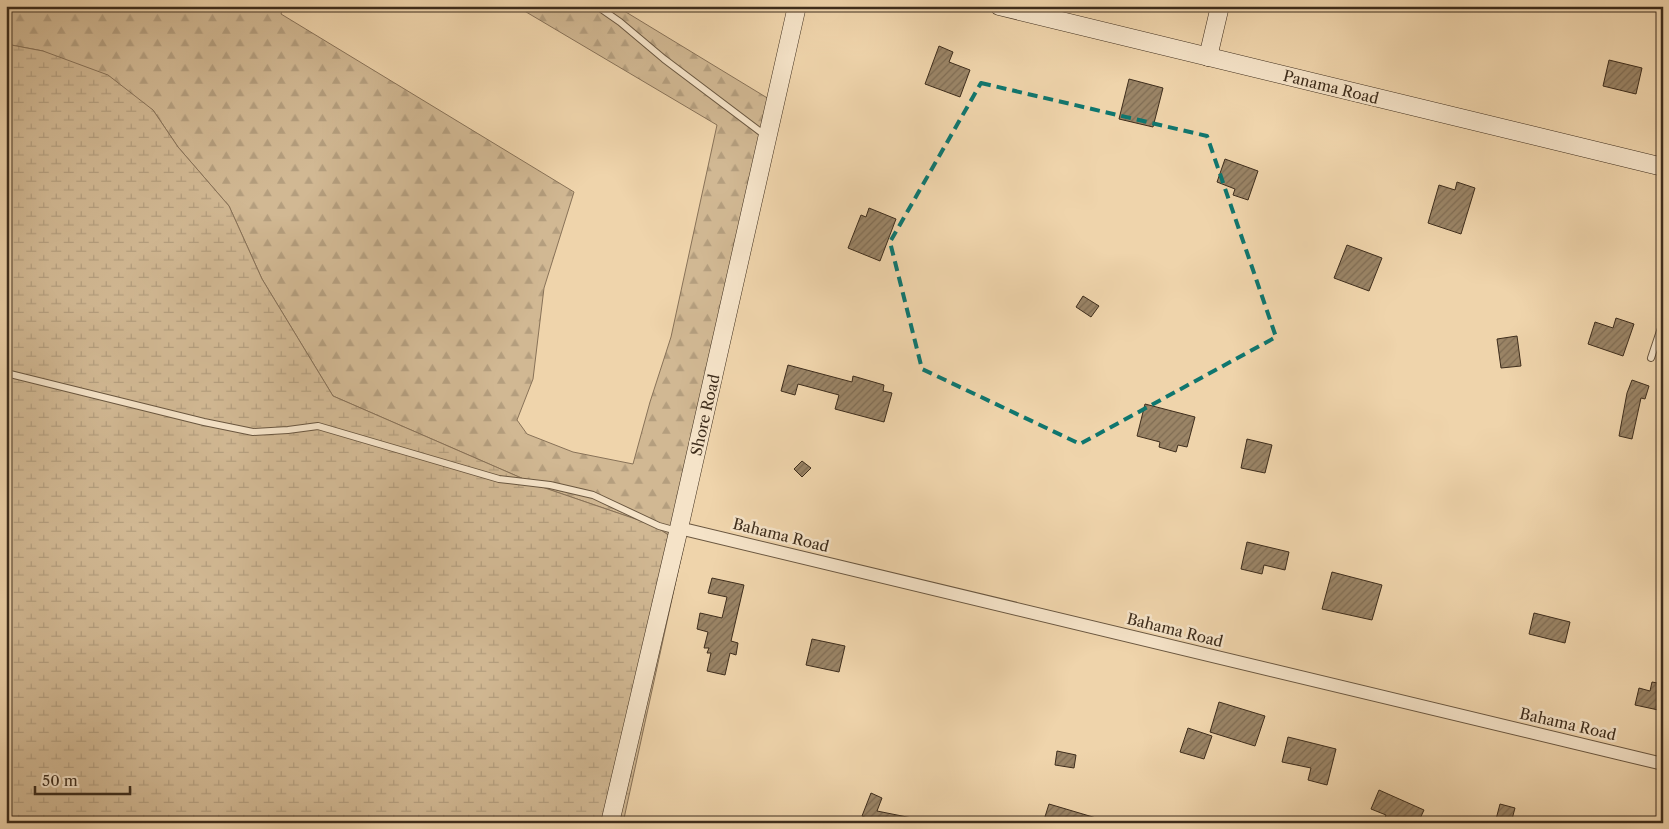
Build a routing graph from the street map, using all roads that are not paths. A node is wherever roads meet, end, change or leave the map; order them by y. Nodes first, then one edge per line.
1 (597, 6) edge
2 (797, 6) edge
3 (999, 6) edge
4 (1220, 6) edge
5 (1208, 57) junction
6 (767, 137) junction
7 (1663, 167) edge
8 (1663, 322) edge
9 (1651, 358) dead end
10 (6, 373) edge
11 (679, 530) junction
12 (1663, 764) edge
13 (610, 823) edge

1 - 6 lane
2 - 6 street, Shore Road
3 - 5 street, Panama Road
4 - 5 street
5 - 7 street, Panama Road
6 - 11 street, Shore Road
8 - 9 lane
10 - 11 lane
11 - 12 street, Bahama Road
11 - 13 street, Shore Road

